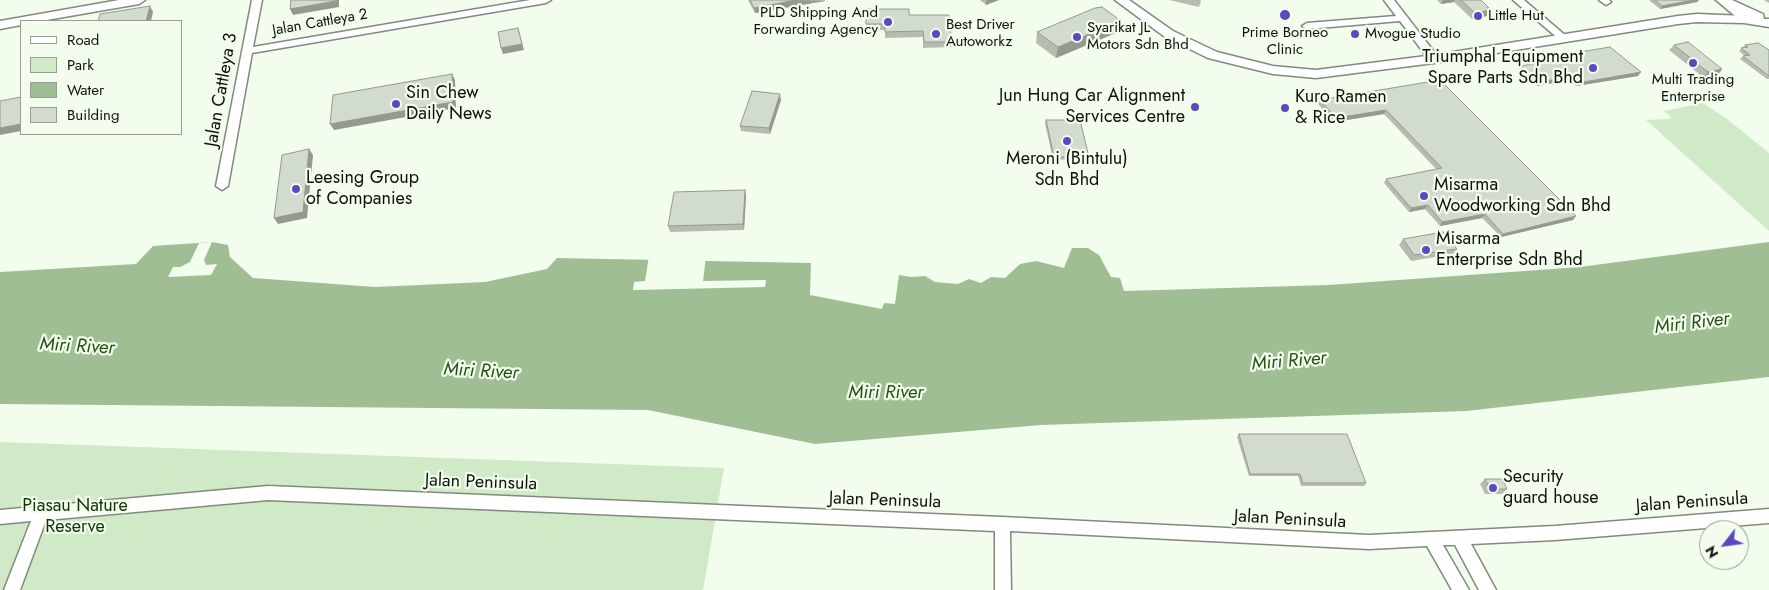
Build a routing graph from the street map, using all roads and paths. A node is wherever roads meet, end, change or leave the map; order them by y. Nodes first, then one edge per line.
1 (79, 0) edge
2 (139, 0) edge
3 (258, 0) edge
4 (546, 0) edge
5 (1122, 0) edge
6 (1389, 0) edge
7 (1518, 0) edge
8 (1720, 0) edge
9 (0, 14) edge
10 (1402, 18) junction
11 (1697, 18) junction
12 (28, 20) edge
13 (1744, 20) junction
14 (20, 21) edge
15 (1769, 22) edge
16 (0, 25) edge
17 (1307, 26) dead end
18 (1563, 38) junction
19 (247, 51) junction
20 (1434, 59) junction
21 (222, 186) dead end
22 (41, 514) junction
23 (1769, 516) edge
24 (0, 517) edge
25 (1002, 524) junction
26 (1459, 538) junction
27 (1432, 540) junction
28 (12, 590) edge
29 (1003, 590) edge
30 (1461, 590) edge
31 (1488, 590) edge

1 - 9 street
2 - 12 street
3 - 19 street, Jalan Cattleya 3
4 - 19 street, Jalan Cattleya 2
5 - 20 street
6 - 10 street
7 - 18 street
8 - 11 street
8 - 13 street
8 - 15 street
10 - 17 street
10 - 20 street
11 - 13 street
11 - 18 street
13 - 15 street
14 - 16 street
18 - 20 street
19 - 21 street, Jalan Cattleya 3
22 - 24 street, Jalan Peninsula
22 - 25 street, Jalan Peninsula
22 - 28 street
23 - 26 street, Jalan Peninsula
25 - 27 street, Jalan Peninsula
25 - 29 street
26 - 27 street, Jalan Peninsula
26 - 31 street
27 - 30 street

